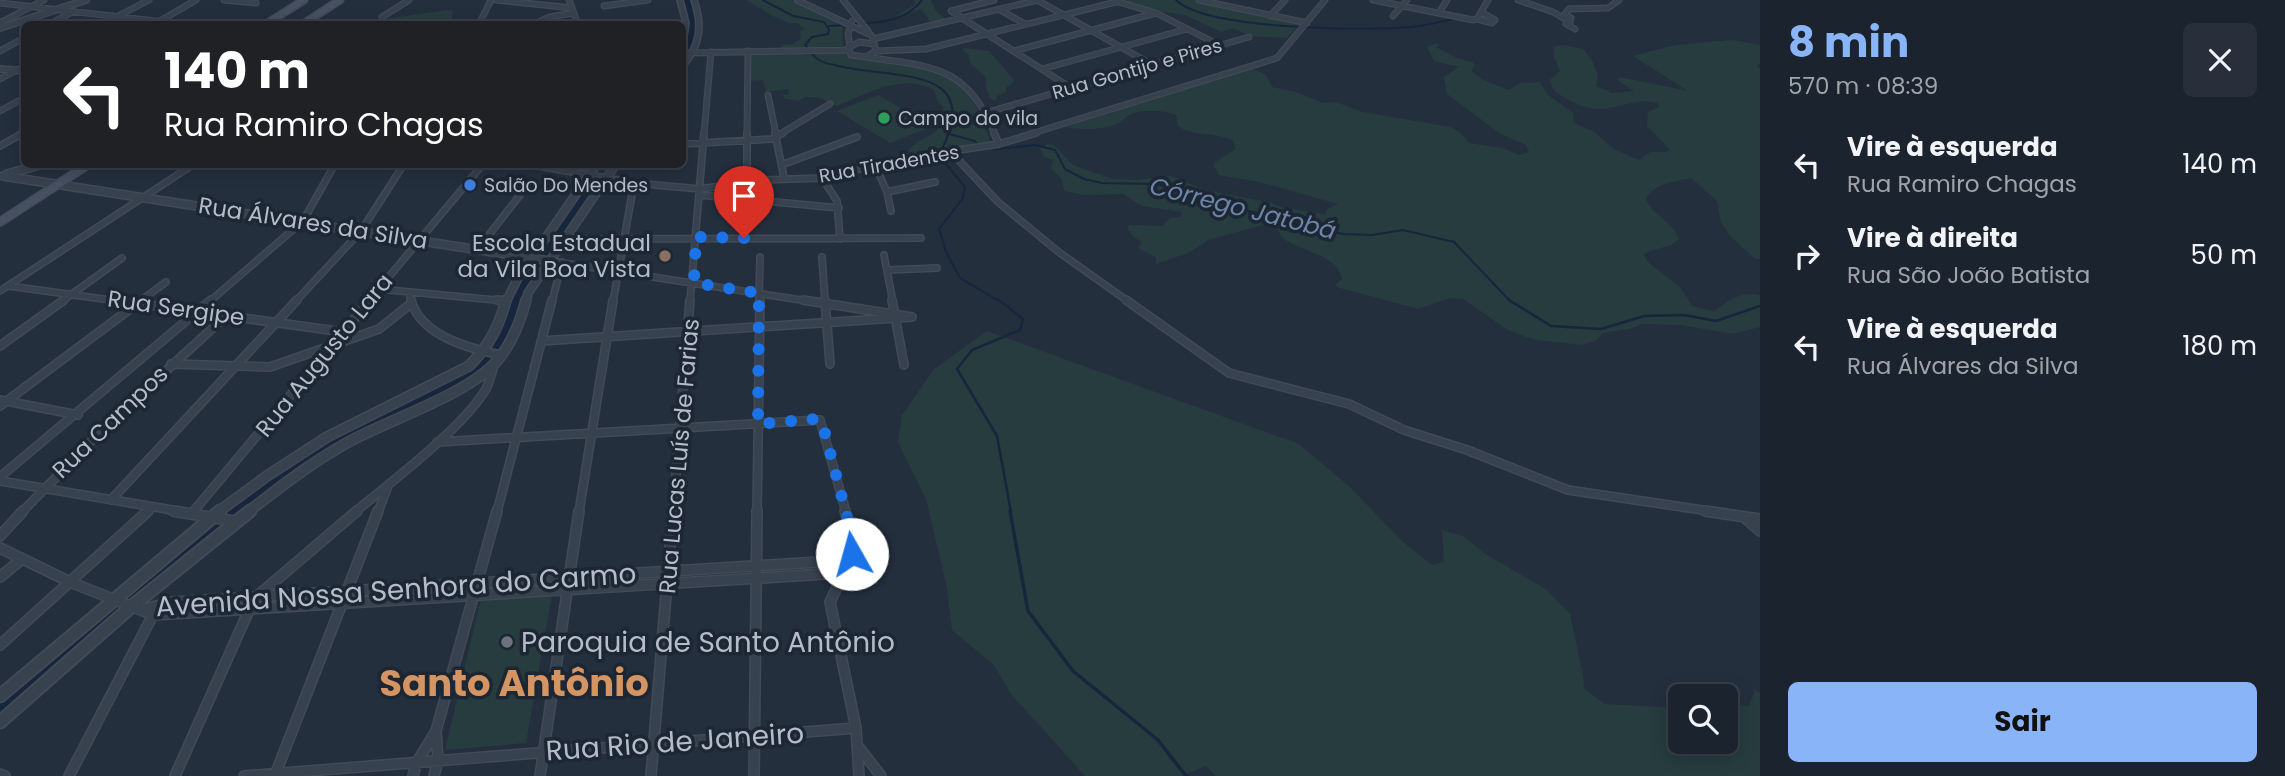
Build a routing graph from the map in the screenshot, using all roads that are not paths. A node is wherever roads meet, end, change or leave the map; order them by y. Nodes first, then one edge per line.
1 (44, 0) edge
2 (73, 0) edge
3 (86, 0) edge
4 (149, 0) edge
5 (196, 0) edge
6 (224, 0) edge
7 (232, 0) edge
8 (304, 0) edge
9 (340, 0) edge
10 (409, 0) edge
11 (494, 0) edge
12 (569, 0) edge
13 (648, 0) edge
14 (680, 0) edge
15 (694, 0) edge
16 (796, 0) edge
17 (843, 0) edge
18 (994, 0) edge
19 (1037, 0) edge
20 (1199, 0) edge
21 (1242, 0) edge
22 (1285, 0) edge
23 (1325, 0) edge
24 (1373, 0) edge
25 (1407, 0) edge
26 (1447, 0) edge
27 (1488, 0) edge
28 (1518, 0) edge
29 (1619, 0) edge
30 (1113, 1) edge
31 (0, 3) edge
32 (256, 3) dead end
33 (604, 6) dead end
34 (1403, 6) junction
35 (31, 7) junction
36 (48, 9) junction
37 (59, 9) junction
38 (1000, 9) junction
39 (1234, 9) junction
40 (573, 10) junction
41 (852, 10) junction
42 (75, 11) junction
43 (1481, 12) junction
44 (1156, 13) junction
45 (1439, 13) junction
46 (1063, 15) junction
47 (118, 16) junction
48 (1270, 16) junction
49 (1393, 16) dead end
50 (382, 17) dead end
51 (962, 18) junction
52 (1477, 19) junction
53 (1573, 20) dead end
54 (56, 21) edge
55 (109, 21) edge
56 (145, 21) edge
57 (159, 21) edge
58 (272, 21) edge
59 (308, 21) edge
60 (482, 21) edge
61 (541, 21) edge
62 (577, 21) edge
63 (685, 21) edge
64 (852, 21) junction
65 (1307, 23) junction
66 (1025, 24) junction
67 (0, 25) edge
68 (1187, 29) junction
69 (1576, 29) dead end
70 (1091, 31) junction
71 (988, 34) junction
72 (1249, 37) dead end
73 (873, 39) junction
74 (21, 40) edge
75 (1219, 45) junction
76 (1120, 47) junction
77 (849, 48) junction
78 (0, 51) edge
79 (686, 51) edge
80 (748, 51) junction
81 (876, 51) junction
82 (1014, 51) junction
83 (694, 52) junction
84 (711, 52) junction
85 (868, 57) junction
86 (686, 62) edge
87 (1151, 64) junction
88 (0, 69) edge
89 (1042, 69) junction
90 (21, 70) edge
91 (17, 71) junction
92 (0, 79) edge
93 (1071, 88) junction
94 (768, 95) dead end
95 (21, 99) edge
96 (830, 104) dead end
97 (0, 111) edge
98 (985, 113) junction
99 (21, 134) edge
100 (857, 137) dead end
101 (776, 138) junction
102 (748, 141) junction
103 (705, 143) junction
104 (686, 144) edge
105 (999, 144) junction
106 (0, 146) edge
107 (951, 152) junction
108 (784, 164) junction
109 (874, 165) junction
110 (21, 166) edge
111 (27, 168) edge
112 (75, 168) edge
113 (82, 168) edge
114 (188, 168) edge
115 (333, 168) edge
116 (401, 168) edge
117 (480, 168) edge
118 (572, 168) edge
119 (612, 168) edge
120 (594, 170) edge
121 (2, 174) edge
122 (604, 176) junction
123 (785, 178) junction
124 (822, 178) junction
125 (935, 182) dead end
126 (56, 183) junction
127 (634, 183) junction
128 (747, 183) junction
129 (700, 192) junction
130 (887, 192) junction
131 (520, 195) dead end
132 (147, 196) junction
133 (839, 208) junction
134 (891, 211) dead end
135 (0, 215) edge
136 (303, 221) junction
137 (0, 222) edge
138 (361, 231) junction
139 (696, 237) junction
140 (565, 239) junction
141 (626, 239) junction
142 (840, 239) junction
143 (921, 239) dead end
144 (419, 240) junction
145 (478, 249) junction
146 (884, 255) dead end
147 (760, 257) dead end
148 (822, 257) dead end
149 (122, 258) dead end
150 (533, 258) junction
151 (548, 260) junction
152 (562, 262) junction
153 (937, 268) dead end
154 (888, 270) junction
155 (620, 271) junction
156 (166, 282) dead end
157 (694, 283) junction
158 (9, 285) junction
159 (378, 289) junction
160 (0, 291) edge
161 (409, 292) junction
162 (759, 293) junction
163 (74, 294) junction
164 (506, 301) junction
165 (825, 303) junction
166 (139, 304) junction
167 (409, 305) junction
168 (201, 312) junction
169 (227, 315) junction
170 (895, 317) junction
171 (912, 317) dead end
172 (276, 322) junction
173 (828, 324) junction
174 (758, 328) junction
175 (344, 332) junction
176 (690, 332) junction
177 (608, 337) junction
178 (541, 341) junction
179 (0, 346) edge
180 (333, 346) junction
181 (485, 352) junction
182 (498, 358) junction
183 (170, 364) junction
184 (830, 365) dead end
185 (904, 365) dead end
186 (236, 366) junction
187 (2, 402) edge
188 (78, 415) junction
189 (758, 424) junction
190 (681, 428) junction
191 (590, 434) junction
192 (516, 439) junction
193 (438, 442) junction
194 (0, 479) edge
195 (388, 485) junction
196 (43, 488) junction
197 (111, 499) junction
198 (152, 507) junction
199 (193, 513) junction
200 (215, 517) junction
201 (1743, 517) junction
202 (1760, 519) edge
203 (232, 521) junction
204 (1760, 531) edge
205 (0, 536) edge
206 (0, 548) edge
207 (22, 559) junction
208 (850, 560) junction
209 (757, 565) junction
210 (670, 569) junction
211 (842, 573) junction
212 (0, 577) edge
213 (569, 577) junction
214 (757, 577) junction
215 (70, 582) junction
216 (668, 583) junction
217 (478, 584) junction
218 (566, 589) junction
219 (347, 593) junction
220 (475, 596) junction
221 (114, 599) junction
222 (254, 599) junction
223 (160, 604) junction
224 (342, 604) junction
225 (134, 607) junction
226 (248, 610) junction
227 (153, 615) junction
228 (0, 645) edge
229 (0, 696) edge
230 (0, 722) edge
231 (856, 728) junction
232 (436, 731) junction
233 (754, 736) junction
234 (654, 744) junction
235 (857, 744) junction
236 (544, 752) junction
237 (438, 760) junction
238 (416, 762) junction
239 (275, 775) edge
240 (69, 776) edge
241 (174, 776) edge
242 (244, 776) edge
243 (414, 776) edge
244 (434, 776) edge
245 (540, 776) edge
246 (651, 776) edge
247 (754, 776) edge
248 (859, 776) edge
249 (881, 776) edge

1 - 35 street
2 - 36 street
3 - 37 street
4 - 47 street
5 - 57 street
6 - 7 street
7 - 32 street
8 - 58 main road
9 - 59 main road
10 - 50 street
11 - 40 street
11 - 60 street
12 - 40 street
13 - 33 street
14 - 63 street
15 - 83 street
16 - 64 street
17 - 41 street
18 - 51 street
19 - 38 street
19 - 46 street
20 - 39 street
21 - 39 street
22 - 48 street
23 - 65 street, Rua Tiradentes
24 - 34 street
25 - 34 street
26 - 45 street
27 - 43 street
28 - 69 street
29 - 53 street
30 - 44 street
30 - 46 street
31 - 35 street
34 - 45 street
34 - 49 street
35 - 36 street
35 - 67 street
36 - 37 street
36 - 67 street
37 - 42 street
37 - 67 street
38 - 51 street
38 - 66 street
39 - 48 street
40 - 61 street
40 - 62 street
41 - 64 street
41 - 73 street
42 - 47 street
42 - 54 street
43 - 52 street
43 - 52 street
44 - 68 street
44 - 70 street
45 - 52 street
46 - 66 street
46 - 70 street
47 - 55 street
47 - 56 street
48 - 65 street
51 - 71 street
51 - 73 street
64 - 73 street
64 - 77 street
65 - 105 street, Rua Tiradentes
66 - 71 street
68 - 75 street
68 - 76 street
70 - 76 street
70 - 82 street
71 - 81 street
71 - 82 street
72 - 75 street, Rua Gontijo e Pires
73 - 77 street
73 - 81 street
74 - 78 street
75 - 87 street, Rua Gontijo e Pires
76 - 87 street
76 - 89 street
77 - 80 street
77 - 85 street
79 - 83 street
80 - 84 street
80 - 102 street
81 - 85 street
82 - 89 street
83 - 84 street
83 - 86 street
84 - 103 street, Rua Lucas Luís de Farias
85 - 98 street
87 - 93 street, Rua Gontijo e Pires
88 - 91 street
89 - 93 street
90 - 91 street
91 - 92 street
93 - 98 street, Rua Gontijo e Pires
94 - 101 street
95 - 97 street
96 - 101 street
98 - 105 street
99 - 106 street
100 - 108 street
101 - 102 street
101 - 108 street
102 - 103 street
102 - 128 street
103 - 104 street
103 - 129 street, Rua Lucas Luís de Farias
105 - 107 street, Rua Tiradentes
107 - 109 street, Rua Tiradentes
107 - 201 street
108 - 123 street
109 - 124 street, Rua Tiradentes
109 - 130 street
110 - 121 street
111 - 121 street
112 - 126 main road
113 - 126 main road
114 - 132 street
115 - 136 street
116 - 138 street
117 - 144 street, Rua Augusto Lara
118 - 120 street, Rua Tiradentes
119 - 122 street
120 - 122 street, Rua Tiradentes
120 - 150 street
121 - 126 street, Rua Álvares da Silva
122 - 127 street, Rua Tiradentes
122 - 140 street
123 - 124 street, Rua Tiradentes
123 - 128 street, Rua Tiradentes
124 - 133 street
125 - 130 street
126 - 132 street, Rua Álvares da Silva
126 - 135 main road
126 - 137 main road
127 - 129 street, Rua Tiradentes
127 - 141 street
128 - 129 street, Rua Tiradentes
129 - 133 street
129 - 139 street, Rua Lucas Luís de Farias
130 - 134 street
131 - 145 street
132 - 136 street, Rua Álvares da Silva
132 - 158 street
133 - 142 street
136 - 138 street, Rua Álvares da Silva
136 - 168 street
138 - 144 street, Rua Álvares da Silva
138 - 172 street
139 - 141 street
139 - 142 street
139 - 157 street, Rua Lucas Luís de Farias
140 - 141 street
140 - 151 street
141 - 155 street
142 - 143 street
144 - 145 street, Rua Álvares da Silva
144 - 159 street, Rua Augusto Lara
145 - 150 street, Rua Álvares da Silva
146 - 154 street
147 - 162 street
148 - 165 street
149 - 163 street
150 - 151 street, Rua Álvares da Silva
150 - 164 street
151 - 152 street, Rua Álvares da Silva
151 - 182 street
152 - 155 street, Rua Álvares da Silva
152 - 178 street
153 - 154 street
154 - 170 street
155 - 157 street, Rua Álvares da Silva
155 - 177 street
156 - 166 street
157 - 162 street, Rua Álvares da Silva
157 - 176 street, Rua Lucas Luís de Farias
158 - 160 street
158 - 163 street, Rua Sergipe
159 - 161 street
159 - 175 street, Rua Augusto Lara
161 - 164 street
161 - 167 street
162 - 165 street, Rua Álvares da Silva
162 - 174 street
163 - 166 street, Rua Sergipe
163 - 179 street
164 - 181 street
165 - 170 street, Rua Álvares da Silva
165 - 173 street
166 - 168 street, Rua Sergipe
166 - 187 street
167 - 180 street
167 - 181 street
168 - 169 street, Rua Sergipe
168 - 188 street
169 - 172 street, Rua Sergipe
169 - 183 street, Rua Campos
170 - 171 street
170 - 173 street
170 - 185 street
172 - 175 street, Rua Sergipe
172 - 186 street
173 - 174 street
173 - 184 street
174 - 176 street
174 - 189 street
175 - 180 street, Rua Augusto Lara
176 - 177 street
176 - 190 street, Rua Lucas Luís de Farias
177 - 178 street
177 - 191 street
178 - 192 street
180 - 186 street
180 - 199 street, Rua Augusto Lara
181 - 182 street
181 - 200 street
182 - 193 street
182 - 203 street
183 - 186 street
183 - 196 street, Rua Campos
186 - 197 street
187 - 188 street
188 - 194 street
189 - 190 street
189 - 208 street
189 - 209 street
190 - 191 street
190 - 210 street, Rua Lucas Luís de Farias
191 - 192 street
191 - 213 street
192 - 193 street
192 - 217 street
193 - 195 street
194 - 196 street
195 - 219 street
195 - 222 street
196 - 197 street
196 - 205 street, Rua Campos
197 - 198 street
198 - 199 street
198 - 215 street
199 - 200 street
200 - 203 street
200 - 221 street
201 - 202 street
201 - 204 street
203 - 225 street
206 - 207 street
207 - 212 street
207 - 215 street
208 - 209 street, Avenida Nossa Senhora do Carmo
208 - 211 street
209 - 210 street, Avenida Nossa Senhora do Carmo
209 - 214 street
210 - 213 street, Avenida Nossa Senhora do Carmo
210 - 216 street, Rua Lucas Luís de Farias
211 - 214 street, Avenida Nossa Senhora do Carmo
211 - 231 street
213 - 217 street, Avenida Nossa Senhora do Carmo
213 - 218 street
214 - 216 street, Avenida Nossa Senhora do Carmo
214 - 233 street
215 - 221 street
215 - 228 street
216 - 218 street, Avenida Nossa Senhora do Carmo
216 - 234 street, Rua Lucas Luís de Farias
217 - 219 street, Avenida Nossa Senhora do Carmo
217 - 220 street
218 - 220 street, Avenida Nossa Senhora do Carmo
218 - 236 street
219 - 222 street, Avenida Nossa Senhora do Carmo
219 - 224 street
220 - 224 street, Avenida Nossa Senhora do Carmo
220 - 232 street
221 - 225 street
221 - 229 street
222 - 223 street, Avenida Nossa Senhora do Carmo
222 - 226 street
223 - 225 street, Avenida Nossa Senhora do Carmo
223 - 227 street
224 - 226 street, Avenida Nossa Senhora do Carmo
224 - 239 street
225 - 227 street, Avenida Nossa Senhora do Carmo
225 - 230 street
226 - 227 street, Avenida Nossa Senhora do Carmo
226 - 241 street
227 - 240 street
231 - 233 street, Rua Rio de Janeiro
231 - 235 street
232 - 237 street
232 - 238 street
233 - 234 street, Rua Rio de Janeiro
233 - 247 street
234 - 236 street, Rua Rio de Janeiro
234 - 246 street, Rua Lucas Luís de Farias
235 - 248 street
235 - 249 street
236 - 237 street, Rua Rio de Janeiro
236 - 245 street
237 - 238 street, Rua Rio de Janeiro
237 - 244 street
238 - 239 street, Rua Rio de Janeiro
238 - 243 street
239 - 242 street, Rua Rio de Janeiro

